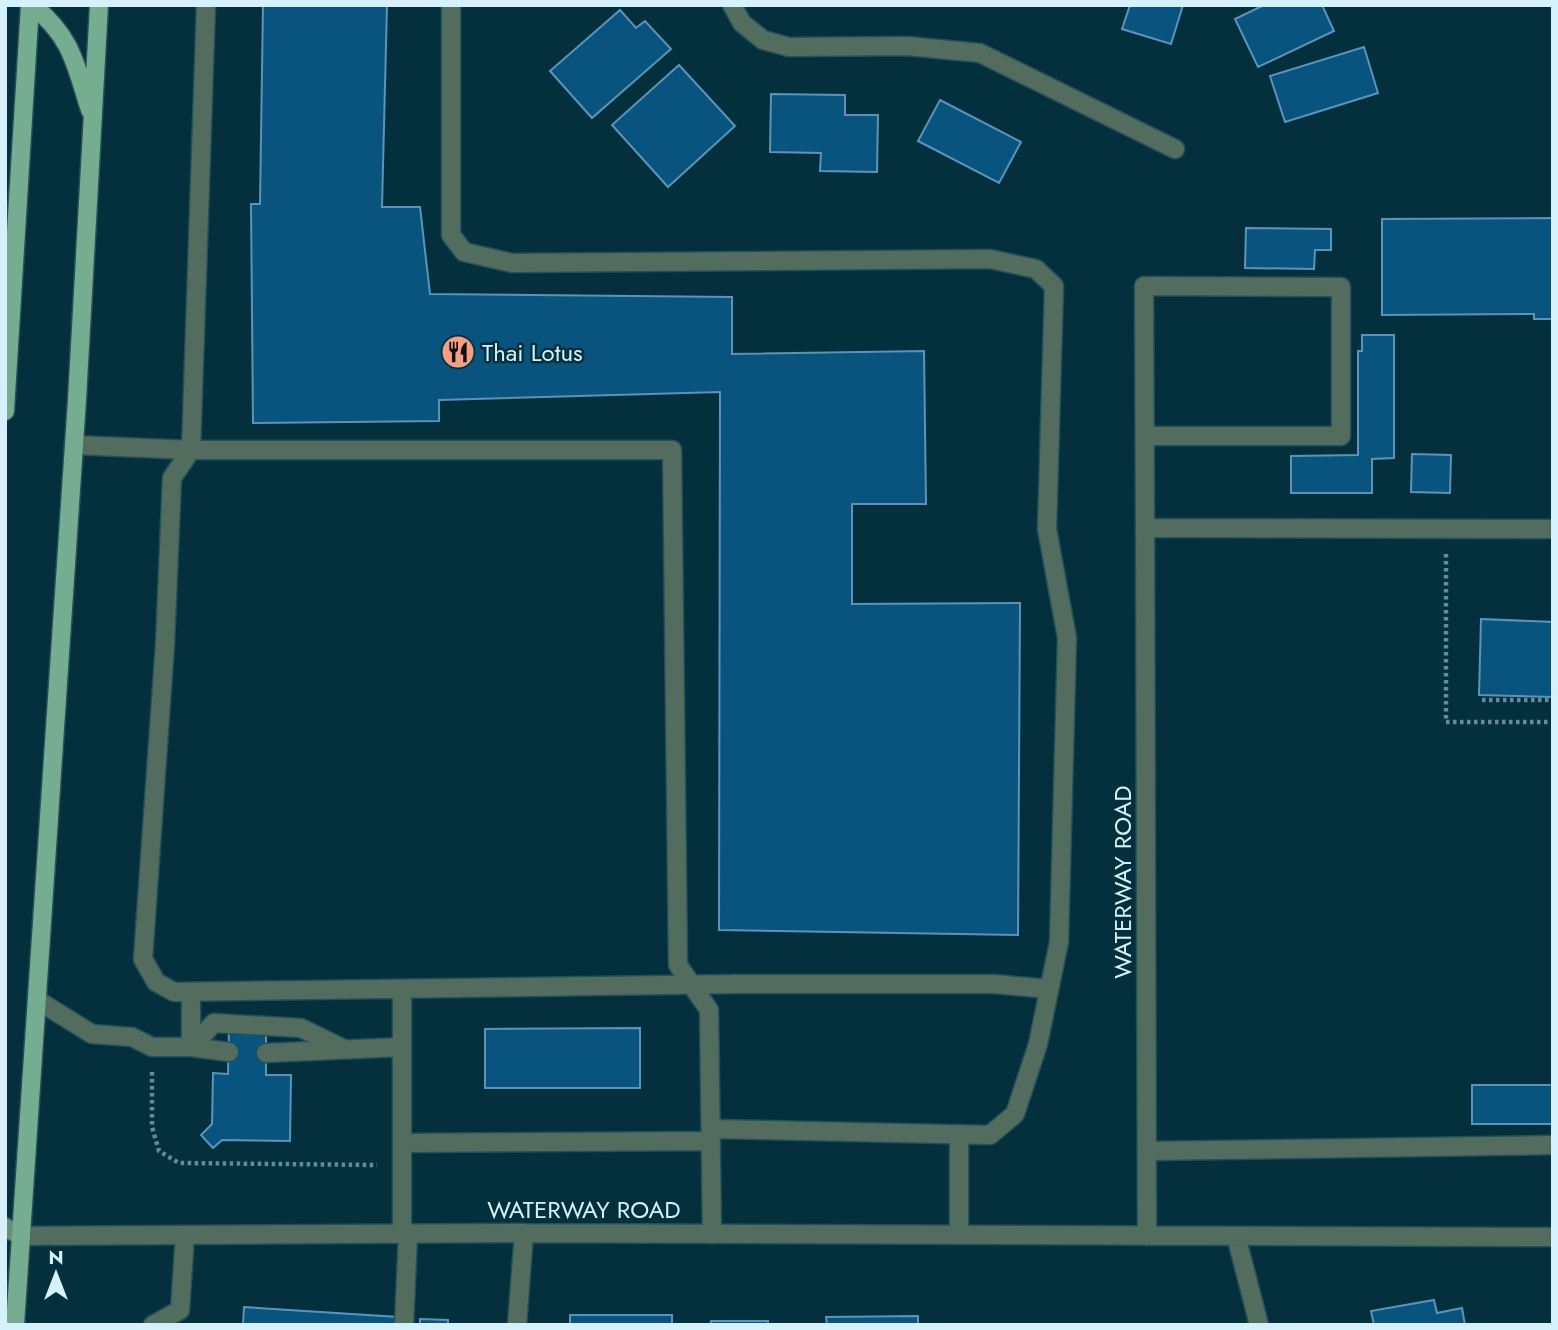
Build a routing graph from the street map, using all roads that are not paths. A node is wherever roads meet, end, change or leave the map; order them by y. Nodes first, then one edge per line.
1 (31, 5) edge
2 (99, 5) edge
3 (206, 5) edge
4 (451, 5) edge
5 (732, 5) edge
6 (94, 120) junction
7 (1175, 149) dead end
8 (5, 411) edge
9 (1145, 436) junction
10 (74, 445) junction
11 (191, 450) junction
12 (1145, 528) junction
13 (1553, 529) edge
14 (694, 987) junction
15 (1049, 989) junction
16 (402, 991) junction
17 (191, 992) junction
18 (37, 1000) junction
19 (191, 1046) junction
20 (402, 1046) junction
21 (344, 1049) junction
22 (229, 1052) dead end
23 (266, 1052) dead end
24 (959, 1134) junction
25 (711, 1135) junction
26 (403, 1143) junction
27 (1553, 1145) edge
28 (1147, 1152) junction
29 (524, 1233) junction
30 (405, 1234) junction
31 (712, 1234) junction
32 (185, 1235) junction
33 (959, 1235) junction
34 (10, 1236) edge
35 (1147, 1236) junction
36 (1236, 1236) junction
37 (1553, 1237) edge
38 (15, 1325) edge
39 (153, 1325) edge
40 (404, 1325) edge
41 (517, 1325) edge
42 (1259, 1325) edge

1 - 6 main road
1 - 8 main road
2 - 6 main road
3 - 11 street
4 - 15 street
5 - 7 street
6 - 10 main road
9 - 9 street, WATERWAY ROAD
9 - 12 street, WATERWAY ROAD
10 - 11 street
10 - 18 main road
11 - 14 street
11 - 17 street
12 - 13 street
12 - 28 street, WATERWAY ROAD
14 - 15 street
14 - 16 street
14 - 25 street
15 - 24 street
16 - 17 street
16 - 20 street
17 - 19 street
18 - 19 street
18 - 34 main road
19 - 21 street
19 - 22 street
20 - 21 street
20 - 26 street
21 - 23 street
24 - 25 street
24 - 33 street
25 - 26 street
25 - 31 street
26 - 30 street
27 - 28 street
28 - 35 street, WATERWAY ROAD
29 - 30 street, WATERWAY ROAD
29 - 31 street, WATERWAY ROAD
29 - 41 street
30 - 32 street, WATERWAY ROAD
30 - 40 street
31 - 33 street, WATERWAY ROAD
32 - 34 street, WATERWAY ROAD
32 - 39 street
33 - 35 street, WATERWAY ROAD
34 - 38 main road
35 - 36 street, WATERWAY ROAD
36 - 37 street, WATERWAY ROAD
36 - 42 street

